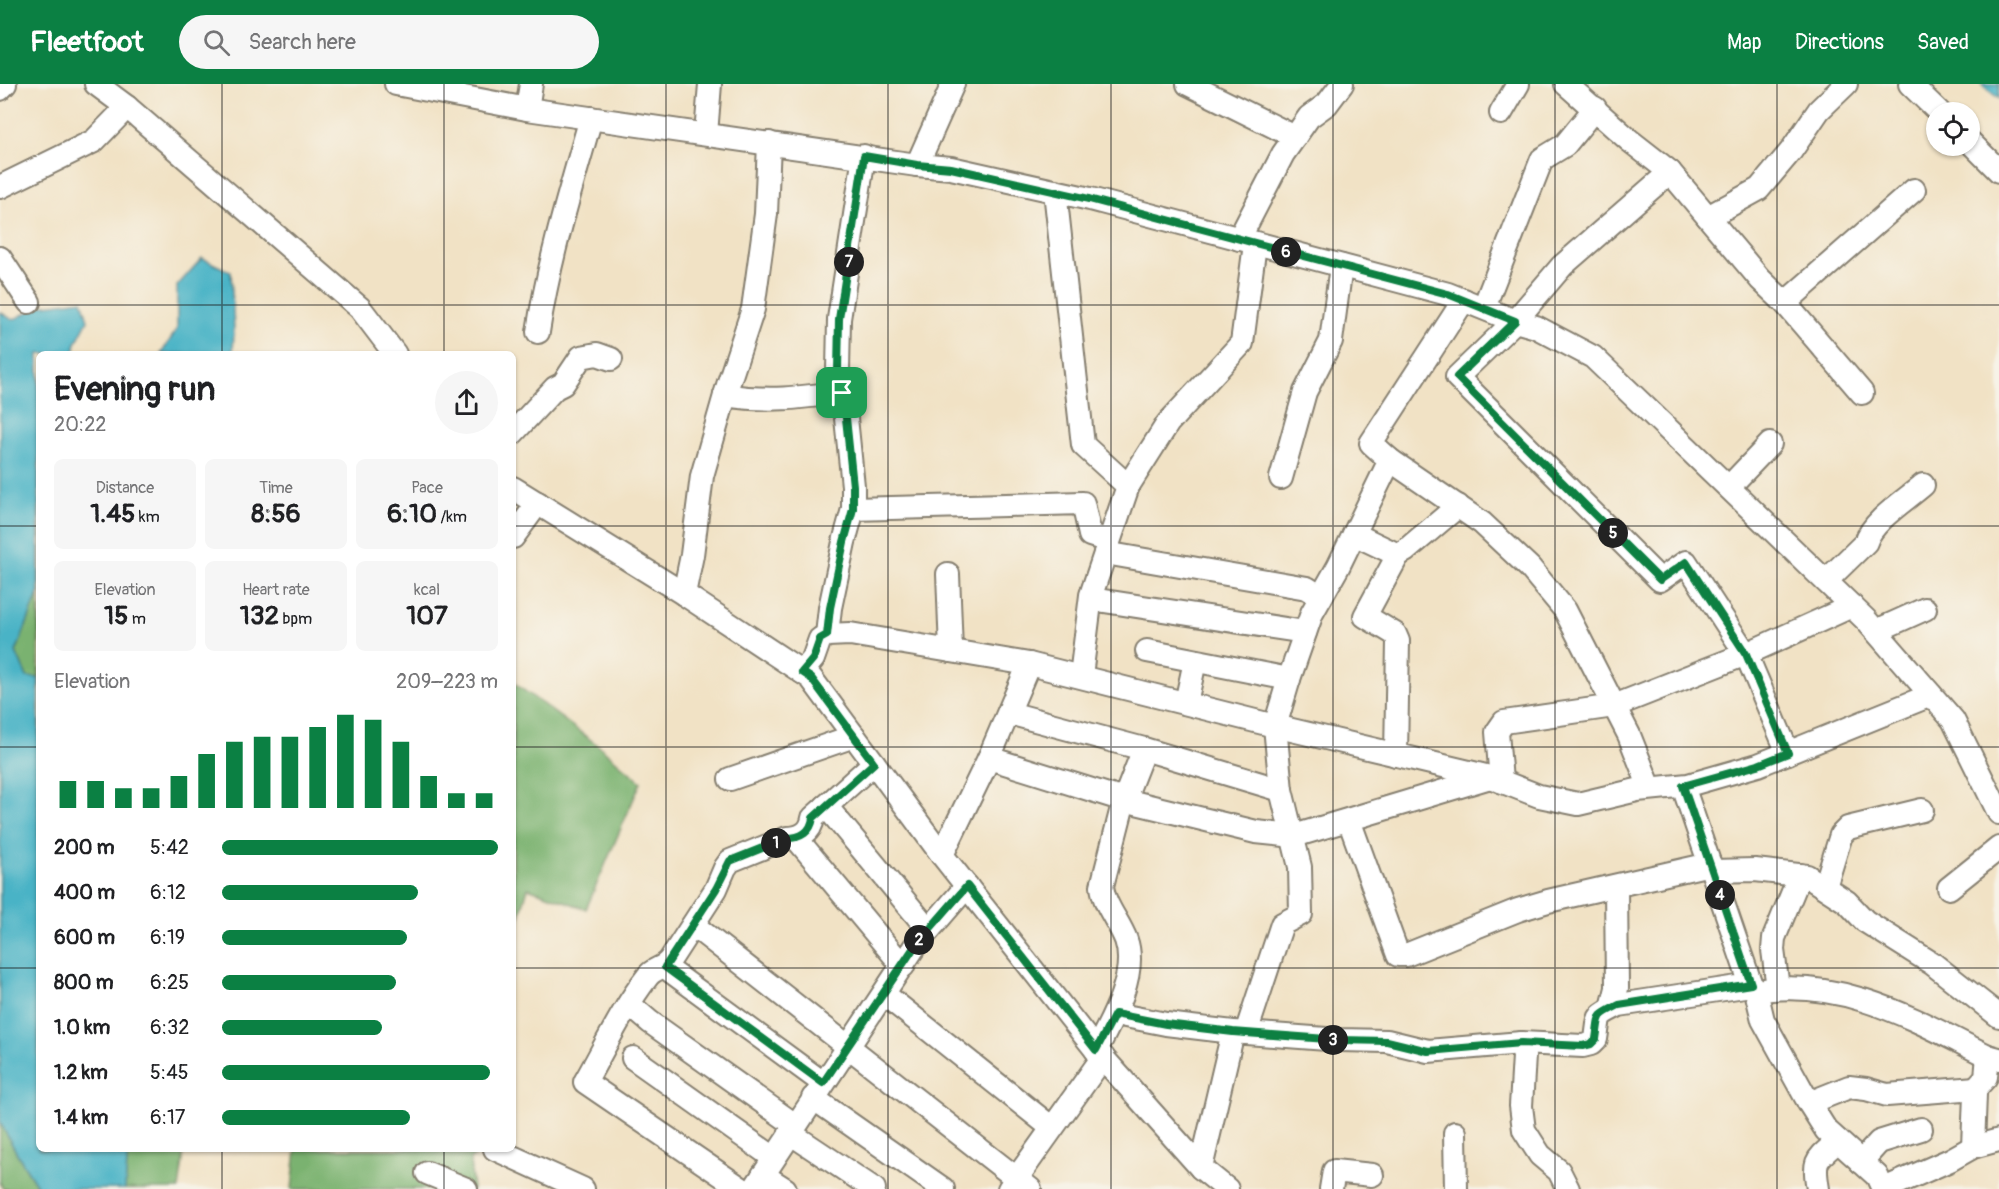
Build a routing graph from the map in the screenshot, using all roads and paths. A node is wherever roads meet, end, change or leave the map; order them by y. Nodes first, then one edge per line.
1 (5, 84) edge
2 (96, 84) edge
3 (531, 84) edge
4 (710, 84) edge
5 (953, 84) edge
6 (1188, 84) edge
7 (1342, 84) edge
8 (1518, 84) edge
9 (1566, 84) edge
10 (1846, 84) edge
11 (1910, 84) edge
12 (408, 85) edge
13 (0, 89) edge
14 (1929, 102) edge
15 (127, 106) junction
16 (1595, 108) junction
17 (527, 109) junction
18 (1501, 113) dead end
19 (591, 118) junction
20 (706, 134) junction
21 (1295, 136) junction
22 (769, 143) junction
23 (1980, 152) edge
24 (864, 156) junction
25 (917, 165) junction
26 (1999, 171) edge
27 (1670, 172) junction
28 (0, 187) edge
29 (1914, 190) dead end
30 (1055, 191) junction
31 (1708, 218) junction
32 (1247, 241) junction
33 (0, 258) edge
34 (1341, 266) junction
35 (28, 302) dead end
36 (1785, 303) junction
37 (1474, 304) junction
38 (1515, 321) junction
39 (538, 332) dead end
40 (393, 351) edge
41 (611, 359) dead end
42 (842, 393) junction
43 (1862, 393) dead end
44 (725, 395) junction
45 (516, 430) edge
46 (1770, 444) dead end
47 (1390, 460) junction
48 (1281, 478) dead end
49 (1923, 485) dead end
50 (1128, 486) junction
51 (1729, 487) junction
52 (516, 490) edge
53 (538, 503) junction
54 (1458, 506) junction
55 (853, 509) junction
56 (516, 533) edge
57 (1354, 534) junction
58 (1107, 547) junction
59 (1398, 555) junction
60 (948, 574) dead end
61 (1826, 581) junction
62 (684, 594) junction
63 (1321, 597) junction
64 (1091, 599) junction
65 (1852, 606) junction
66 (1925, 609) dead end
67 (1876, 631) junction
68 (1305, 632) junction
69 (827, 635) junction
70 (951, 651) junction
71 (1147, 651) dead end
72 (1746, 654) junction
73 (1195, 661) junction
74 (1029, 664) junction
75 (802, 672) junction
76 (1081, 676) junction
77 (1288, 679) junction
78 (1931, 695) junction
79 (1186, 703) junction
80 (1614, 706) junction
81 (1009, 713) junction
82 (1275, 726) junction
83 (854, 736) junction
84 (1144, 749) junction
85 (1788, 753) junction
86 (1396, 755) junction
87 (989, 758) junction
88 (874, 763) junction
89 (730, 779) dead end
90 (1496, 779) junction
91 (1683, 786) junction
92 (1650, 789) junction
93 (1281, 790) junction
94 (1124, 800) junction
95 (1996, 800) edge
96 (826, 806) junction
97 (1922, 810) dead end
98 (1349, 820) junction
99 (1294, 836) junction
100 (795, 838) junction
101 (1999, 848) edge
102 (942, 855) junction
103 (1711, 867) junction
104 (1800, 875) junction
105 (967, 886) junction
106 (1616, 886) junction
107 (1824, 887) junction
108 (1949, 888) dead end
109 (693, 925) junction
110 (928, 929) junction
111 (903, 966) junction
112 (665, 967) junction
113 (1762, 988) junction
114 (884, 994) junction
115 (629, 1004) junction
116 (1612, 1008) junction
117 (1115, 1014) junction
118 (1999, 1016) edge
119 (1240, 1033) junction
120 (1521, 1043) junction
121 (848, 1045) junction
122 (1099, 1053) junction
123 (1994, 1057) edge
124 (633, 1058) dead end
125 (1976, 1088) junction
126 (818, 1090) junction
127 (1809, 1103) junction
128 (1052, 1128) junction
129 (793, 1129) junction
130 (1921, 1129) dead end
131 (1455, 1133) dead end
132 (1999, 1140) edge
133 (1838, 1141) junction
134 (1973, 1147) junction
135 (502, 1152) edge
136 (1861, 1162) junction
137 (1200, 1168) junction
138 (427, 1173) dead end
139 (763, 1174) edge
140 (1372, 1174) dead end
141 (1018, 1185) edge
142 (466, 1189) edge
143 (583, 1189) edge
144 (742, 1189) edge
145 (785, 1189) edge
146 (874, 1189) edge
147 (943, 1189) edge
148 (1227, 1189) edge
149 (1331, 1189) edge
150 (1456, 1189) edge
151 (1568, 1189) edge
152 (1818, 1189) edge
153 (1884, 1189) edge

1 - 13 street
2 - 15 street
3 - 17 street
4 - 20 street
5 - 25 street
6 - 21 street
7 - 21 street
8 - 18 street
9 - 16 street
10 - 31 street
11 - 14 street
12 - 17 street
15 - 28 street
15 - 40 street
16 - 27 street
16 - 37 street
17 - 19 street
19 - 20 street
19 - 39 street
20 - 22 street
21 - 32 street
22 - 24 street
22 - 44 street
23 - 26 street
24 - 25 street
24 - 42 street
25 - 30 street
27 - 31 street
27 - 38 street
29 - 36 street
30 - 32 street
30 - 50 street
31 - 36 street
32 - 34 street
32 - 50 street
33 - 35 street
34 - 37 street
34 - 48 street
36 - 43 street
37 - 38 street
37 - 47 street
38 - 51 street
38 - 72 street
41 - 45 street
42 - 44 street
42 - 55 street
44 - 62 street
46 - 51 street
47 - 54 street
47 - 57 street
49 - 61 street
50 - 58 street
51 - 61 street
52 - 53 street
53 - 56 street
53 - 62 street
54 - 59 street
54 - 80 street
55 - 58 street
55 - 69 street
57 - 59 street
57 - 63 street
58 - 63 street
58 - 64 street
59 - 86 street
60 - 70 street
61 - 65 street
62 - 75 street
63 - 68 street
64 - 68 street
64 - 76 street
65 - 67 street
65 - 72 street
66 - 67 street
67 - 78 street
68 - 77 street
69 - 70 street
69 - 75 street
70 - 74 street
71 - 73 street
72 - 80 street
72 - 85 street
73 - 77 street
73 - 79 street
74 - 76 street
74 - 81 street
75 - 83 street
76 - 79 street
77 - 82 street
78 - 85 street
78 - 95 street
79 - 82 street
80 - 90 street
80 - 92 street
81 - 84 street
81 - 87 street
82 - 86 street
82 - 93 street
83 - 88 street
83 - 89 street
84 - 93 street
84 - 94 street
85 - 91 street
86 - 90 street
87 - 94 street
87 - 102 street
88 - 96 street
88 - 102 street
90 - 92 street
90 - 98 street
91 - 92 street
91 - 103 street
93 - 99 street
94 - 99 street
94 - 117 street
96 - 100 street
96 - 110 street
97 - 107 street
98 - 99 street
98 - 106 street
99 - 119 street
100 - 109 street
100 - 111 street
101 - 108 street
102 - 105 street
103 - 104 street
103 - 106 street
103 - 113 street
104 - 107 street
104 - 113 street
105 - 110 street
105 - 122 street
106 - 116 street
107 - 118 street
109 - 112 street
109 - 121 street
110 - 111 street
111 - 114 street
112 - 115 street
112 - 126 street
113 - 116 street
113 - 123 street
113 - 127 street
114 - 121 street
114 - 128 street
115 - 129 street
115 - 144 street
116 - 120 street
117 - 119 street
117 - 122 street
119 - 120 street
119 - 137 street
120 - 151 street
121 - 126 street
121 - 141 street
122 - 128 street
122 - 137 street
123 - 125 street
124 - 139 street
125 - 127 street
125 - 134 street
126 - 129 street
126 - 147 street
127 - 133 street
128 - 141 street
129 - 139 street
129 - 146 street
130 - 136 street
131 - 150 street
132 - 134 street
133 - 136 street
133 - 152 street
134 - 153 street
135 - 143 street
136 - 153 street
137 - 148 street
138 - 142 street
139 - 145 street
140 - 149 street

